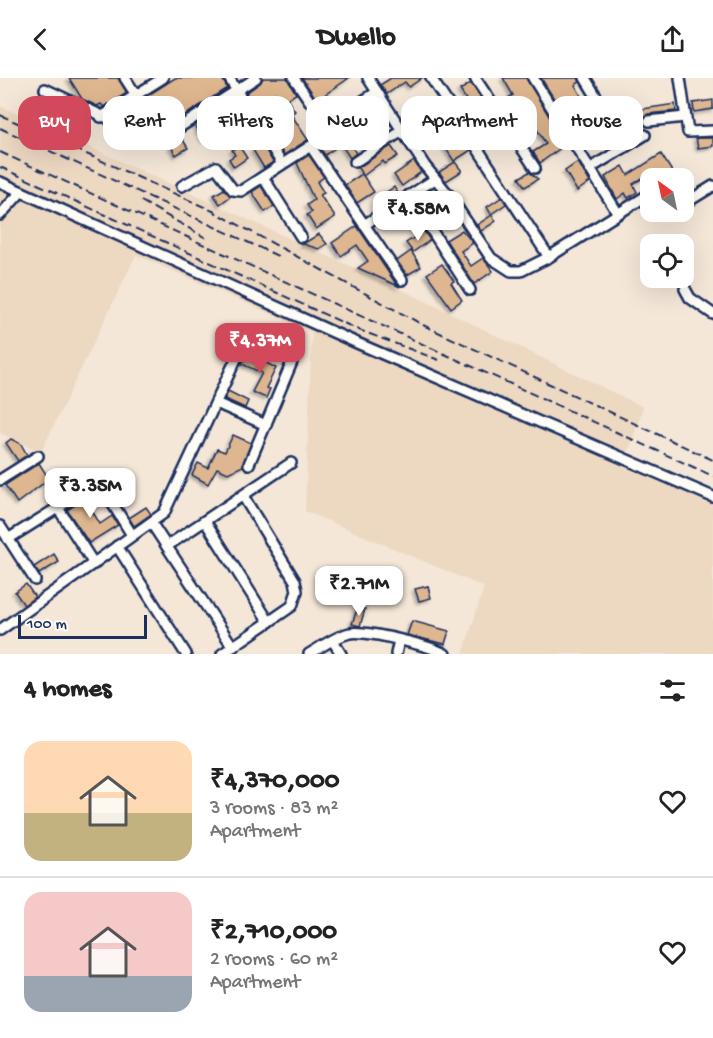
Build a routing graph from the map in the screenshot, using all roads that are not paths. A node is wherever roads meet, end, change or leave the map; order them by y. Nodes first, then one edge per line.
1 (125, 78) edge
2 (163, 78) edge
3 (229, 78) edge
4 (256, 78) edge
5 (294, 78) edge
6 (368, 78) edge
7 (431, 78) edge
8 (475, 78) edge
9 (533, 78) edge
10 (585, 78) edge
11 (680, 78) edge
12 (45, 89) dead end
13 (237, 90) junction
14 (377, 92) junction
15 (136, 95) junction
16 (306, 96) edge
17 (371, 96) edge
18 (596, 96) edge
19 (549, 104) edge
20 (101, 117) junction
21 (685, 117) junction
22 (649, 121) dead end
23 (401, 129) edge
24 (713, 131) edge
25 (401, 132) edge
26 (645, 135) dead end
27 (306, 150) edge
28 (313, 150) edge
29 (415, 150) edge
30 (578, 150) edge
31 (354, 162) dead end
32 (282, 164) junction
33 (535, 168) dead end
34 (589, 169) junction
35 (262, 177) junction
36 (435, 178) junction
37 (0, 182) edge
38 (182, 186) dead end
39 (713, 186) edge
40 (21, 192) junction
41 (409, 195) junction
42 (694, 198) edge
43 (640, 199) edge
44 (617, 212) junction
45 (0, 215) edge
46 (364, 225) junction
47 (301, 237) dead end
48 (549, 257) junction
49 (402, 280) dead end
50 (685, 289) dead end
51 (470, 290) dead end
52 (713, 314) edge
53 (216, 403) junction
54 (266, 425) junction
55 (38, 456) dead end
56 (291, 463) dead end
57 (249, 465) dead end
58 (0, 480) edge
59 (243, 496) junction
60 (713, 498) edge
61 (58, 508) junction
62 (205, 521) junction
63 (152, 524) junction
64 (0, 526) edge
65 (132, 535) junction
66 (8, 539) junction
67 (117, 546) junction
68 (167, 546) junction
69 (94, 564) junction
70 (35, 580) dead end
71 (269, 622) junction
72 (0, 630) edge
73 (399, 640) junction
74 (333, 641) junction
75 (233, 647) junction
76 (186, 654) edge
77 (222, 654) edge
78 (309, 654) edge
79 (341, 654) edge
80 (396, 654) edge
81 (445, 654) edge

1 - 15 street
2 - 15 street
3 - 13 street
4 - 13 street
5 - 16 street
6 - 14 street
7 - 48 street
8 - 33 street
9 - 19 street
10 - 18 street
11 - 21 street
12 - 20 street
13 - 20 street
13 - 32 street
14 - 17 street
14 - 23 street
15 - 20 street
21 - 22 street
21 - 24 street
25 - 31 street
26 - 34 street
27 - 32 street
28 - 46 street
29 - 36 street
30 - 34 street
32 - 35 street
34 - 44 street
35 - 38 street
35 - 47 street
36 - 41 street
36 - 48 street
37 - 40 street
39 - 42 street
40 - 45 street
40 - 60 street
41 - 46 street
41 - 51 street
43 - 44 street
44 - 48 street
46 - 49 street
50 - 52 street
53 - 54 street
53 - 54 street
53 - 63 street
54 - 57 street
55 - 58 street
56 - 59 street
59 - 62 street
59 - 71 street
61 - 65 street
61 - 66 street
61 - 69 street
62 - 68 street
62 - 71 street
63 - 65 street
63 - 68 street
64 - 66 street
65 - 67 street
66 - 70 street
67 - 69 street
67 - 76 street
68 - 75 street
69 - 72 street
71 - 75 street
73 - 74 street
73 - 80 street
73 - 81 street
74 - 78 street
74 - 79 street
75 - 77 street

